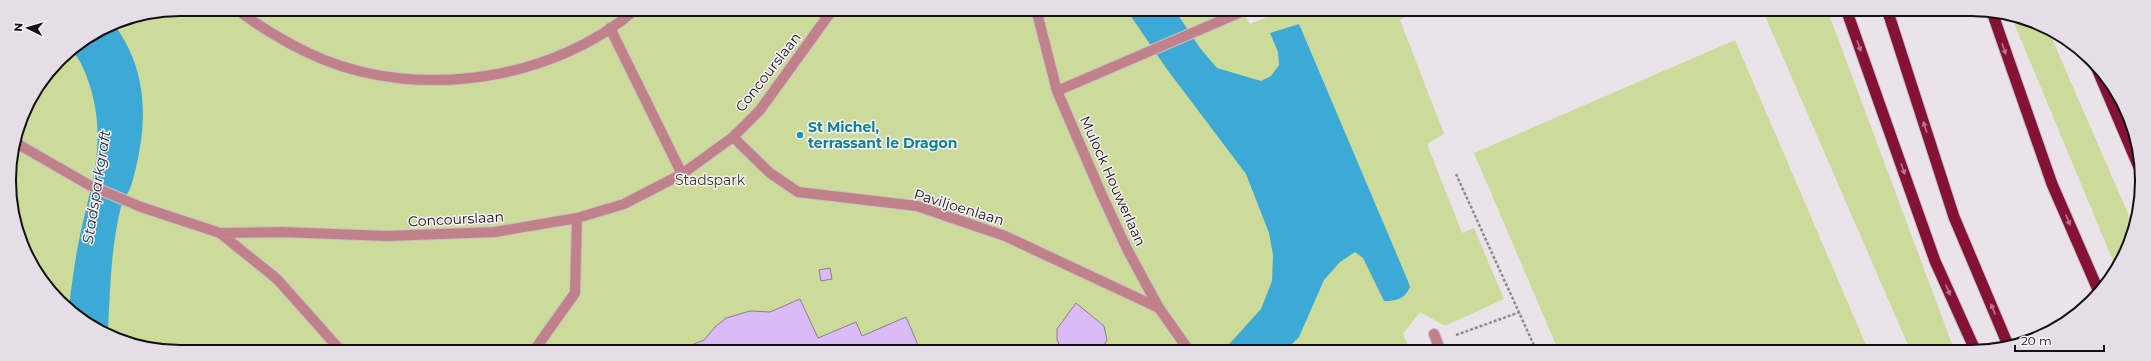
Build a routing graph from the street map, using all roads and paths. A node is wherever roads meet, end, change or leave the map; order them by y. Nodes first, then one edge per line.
1 (246, 16) edge
2 (626, 16) edge
3 (828, 16) edge
4 (1038, 16) edge
5 (1232, 16) edge
6 (1848, 16) edge
7 (1889, 16) edge
8 (1994, 17) edge
9 (610, 28) junction
10 (2103, 83) edge
11 (1057, 91) junction
12 (733, 137) junction
13 (20, 146) edge
14 (2133, 153) edge
15 (682, 174) junction
16 (1456, 174) dead end
17 (577, 218) junction
18 (220, 233) junction
19 (2096, 286) edge
20 (1159, 308) junction
21 (1520, 312) junction
22 (1435, 338) joint
23 (2006, 341) edge
24 (336, 345) edge
25 (538, 345) edge
26 (1185, 345) edge
27 (1438, 345) edge
28 (1534, 345) edge
29 (1973, 345) edge

1 - 9 street
2 - 9 street
3 - 12 street, Concourslaan
4 - 11 street, Mulock Houwerlaan
5 - 11 street
6 -> 29 highway
23 -> 7 highway
8 -> 19 highway
9 - 15 street
10 - 14 highway
11 - 20 street, Mulock Houwerlaan
12 - 15 street, Concourslaan
12 - 20 street, Paviljoenlaan
13 - 18 street, Concourslaan
15 - 17 street, Concourslaan
16 - 21 path
17 - 18 street, Concourslaan
17 - 25 street
18 - 24 street
20 - 26 street, Mulock Houwerlaan
21 - 22 path
21 - 28 path
22 - 27 street

